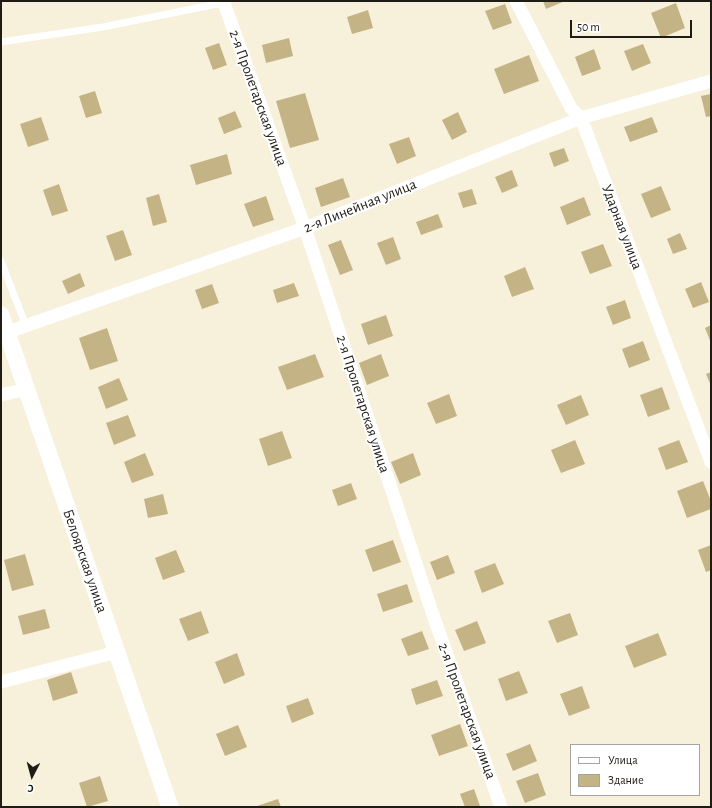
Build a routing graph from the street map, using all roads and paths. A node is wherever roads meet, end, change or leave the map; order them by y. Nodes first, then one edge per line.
1 (516, 1) edge
2 (226, 2) edge
3 (1, 42) edge
4 (711, 81) edge
5 (581, 118) junction
6 (305, 228) junction
7 (1, 261) edge
8 (1, 315) edge
9 (26, 326) junction
10 (4, 334) edge
11 (27, 389) junction
12 (1, 396) edge
13 (711, 462) edge
14 (116, 652) junction
15 (1, 682) edge
16 (170, 807) edge
17 (501, 807) edge

1 - 5 street, Ударная улица
2 - 3 lane
2 - 6 street, 2-я Пролетарская улица
4 - 5 street, 2-я Линейная улица
5 - 6 street, 2-я Линейная улица
5 - 13 street, Ударная улица
6 - 9 street, 2-я Линейная улица
6 - 17 street, 2-я Пролетарская улица
7 - 9 lane
8 - 10 street, Белоярская улица
9 - 10 street, 2-я Линейная улица
10 - 11 street, Белоярская улица
11 - 12 street
11 - 14 street, Белоярская улица
14 - 15 street
14 - 16 street, Белоярская улица

